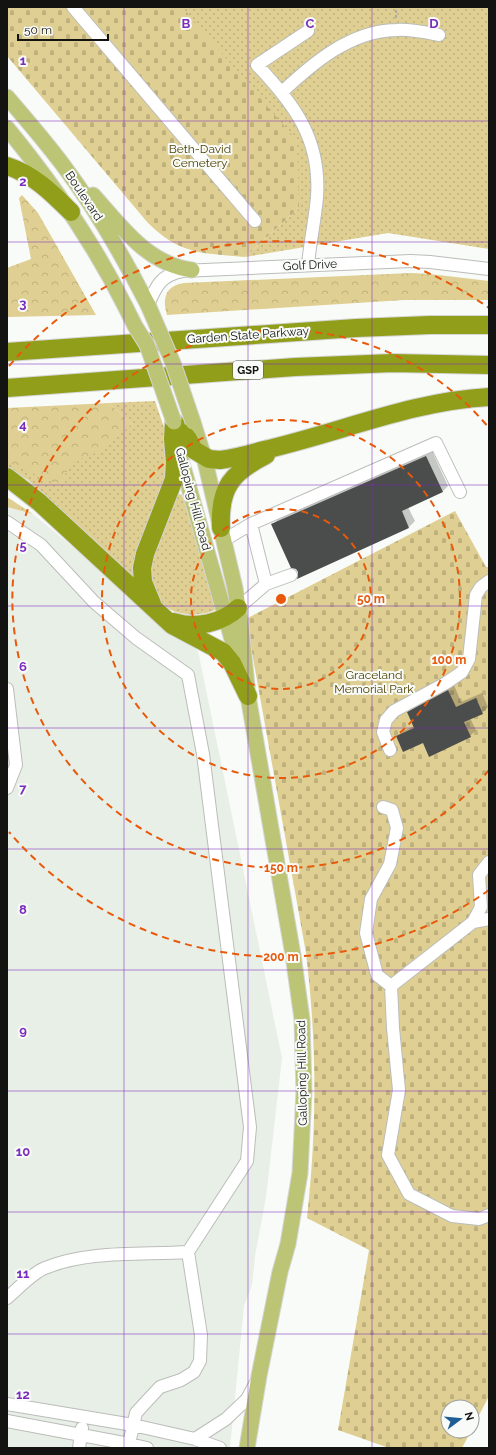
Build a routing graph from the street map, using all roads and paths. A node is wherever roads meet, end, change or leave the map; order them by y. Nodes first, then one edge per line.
1 (73, 7) edge
2 (308, 32) dead end
3 (439, 35) dead end
4 (282, 92) junction
5 (7, 97) edge
6 (7, 128) edge
7 (48, 146) junction
8 (7, 166) edge
9 (71, 212) junction
10 (256, 221) dead end
11 (308, 265) junction
12 (489, 269) edge
13 (192, 270) junction
14 (148, 305) junction
15 (125, 306) joint
16 (489, 325) edge
17 (7, 341) edge
18 (147, 345) junction
19 (87, 347) junction
20 (7, 352) edge
21 (489, 365) edge
22 (7, 388) edge
23 (489, 397) edge
24 (174, 422) junction
25 (298, 442) junction
26 (204, 457) junction
27 (7, 477) edge
28 (460, 492) dead end
29 (7, 522) edge
30 (251, 524) junction
31 (222, 534) junction
32 (291, 575) dead end
33 (489, 581) edge
34 (266, 584) junction
35 (232, 612) junction
36 (159, 614) junction
37 (7, 689) edge
38 (248, 696) junction
39 (390, 750) dead end
40 (7, 788) edge
41 (383, 807) dead end
42 (489, 862) edge
43 (489, 919) edge
44 (473, 922) junction
45 (392, 986) junction
46 (489, 1215) edge
47 (188, 1252) junction
48 (7, 1298) edge
49 (259, 1376) junction
50 (7, 1404) edge
51 (84, 1417) junction
52 (7, 1422) edge
53 (133, 1425) junction
54 (81, 1435) junction
55 (195, 1439) junction
56 (129, 1444) junction
57 (79, 1448) edge
58 (147, 1448) edge
59 (220, 1448) edge
60 (247, 1448) edge

1 - 10 street
2 - 4 street
3 - 4 street
4 - 11 street
5 - 7 main road, Boulevard
6 - 9 main road, Boulevard
7 - 13 main road
7 - 14 main road, Boulevard
8 - 9 highway
9 - 15 main road, Boulevard
11 - 12 street, Golf Drive
11 - 13 street, Golf Drive
13 - 14 street, Golf Drive
14 - 18 main road, bridge
14 - 26 main road, Galloping Hill Road, bridge
15 - 18 main road, Galloping Hill Road, bridge
16 - 19 highway, Garden State Parkway
17 - 19 highway
18 - 24 main road, Galloping Hill Road, bridge
19 - 20 highway, Garden State Parkway
21 - 22 highway, GSP
23 - 25 highway
24 - 26 highway
24 - 35 main road, Galloping Hill Road
24 - 36 highway
25 - 26 highway
25 - 31 highway
26 - 31 main road, Galloping Hill Road
27 - 36 highway
28 - 30 street
29 - 47 street
30 - 31 street
30 - 34 street
31 - 35 main road, Galloping Hill Road
32 - 34 street
33 - 39 street
34 - 35 street
35 - 36 highway
35 - 38 main road, Galloping Hill Road
36 - 38 highway
37 - 40 street
38 - 49 main road, Galloping Hill Road
41 - 45 street
42 - 44 street
43 - 44 street
44 - 45 street
45 - 46 street
47 - 48 street
47 - 53 street
49 - 55 street
49 - 60 main road, Galloping Hill Road
50 - 51 street
51 - 53 street
51 - 54 street
52 - 54 street
53 - 55 street
53 - 56 street
54 - 56 street
54 - 57 street
55 - 59 street
56 - 58 street

